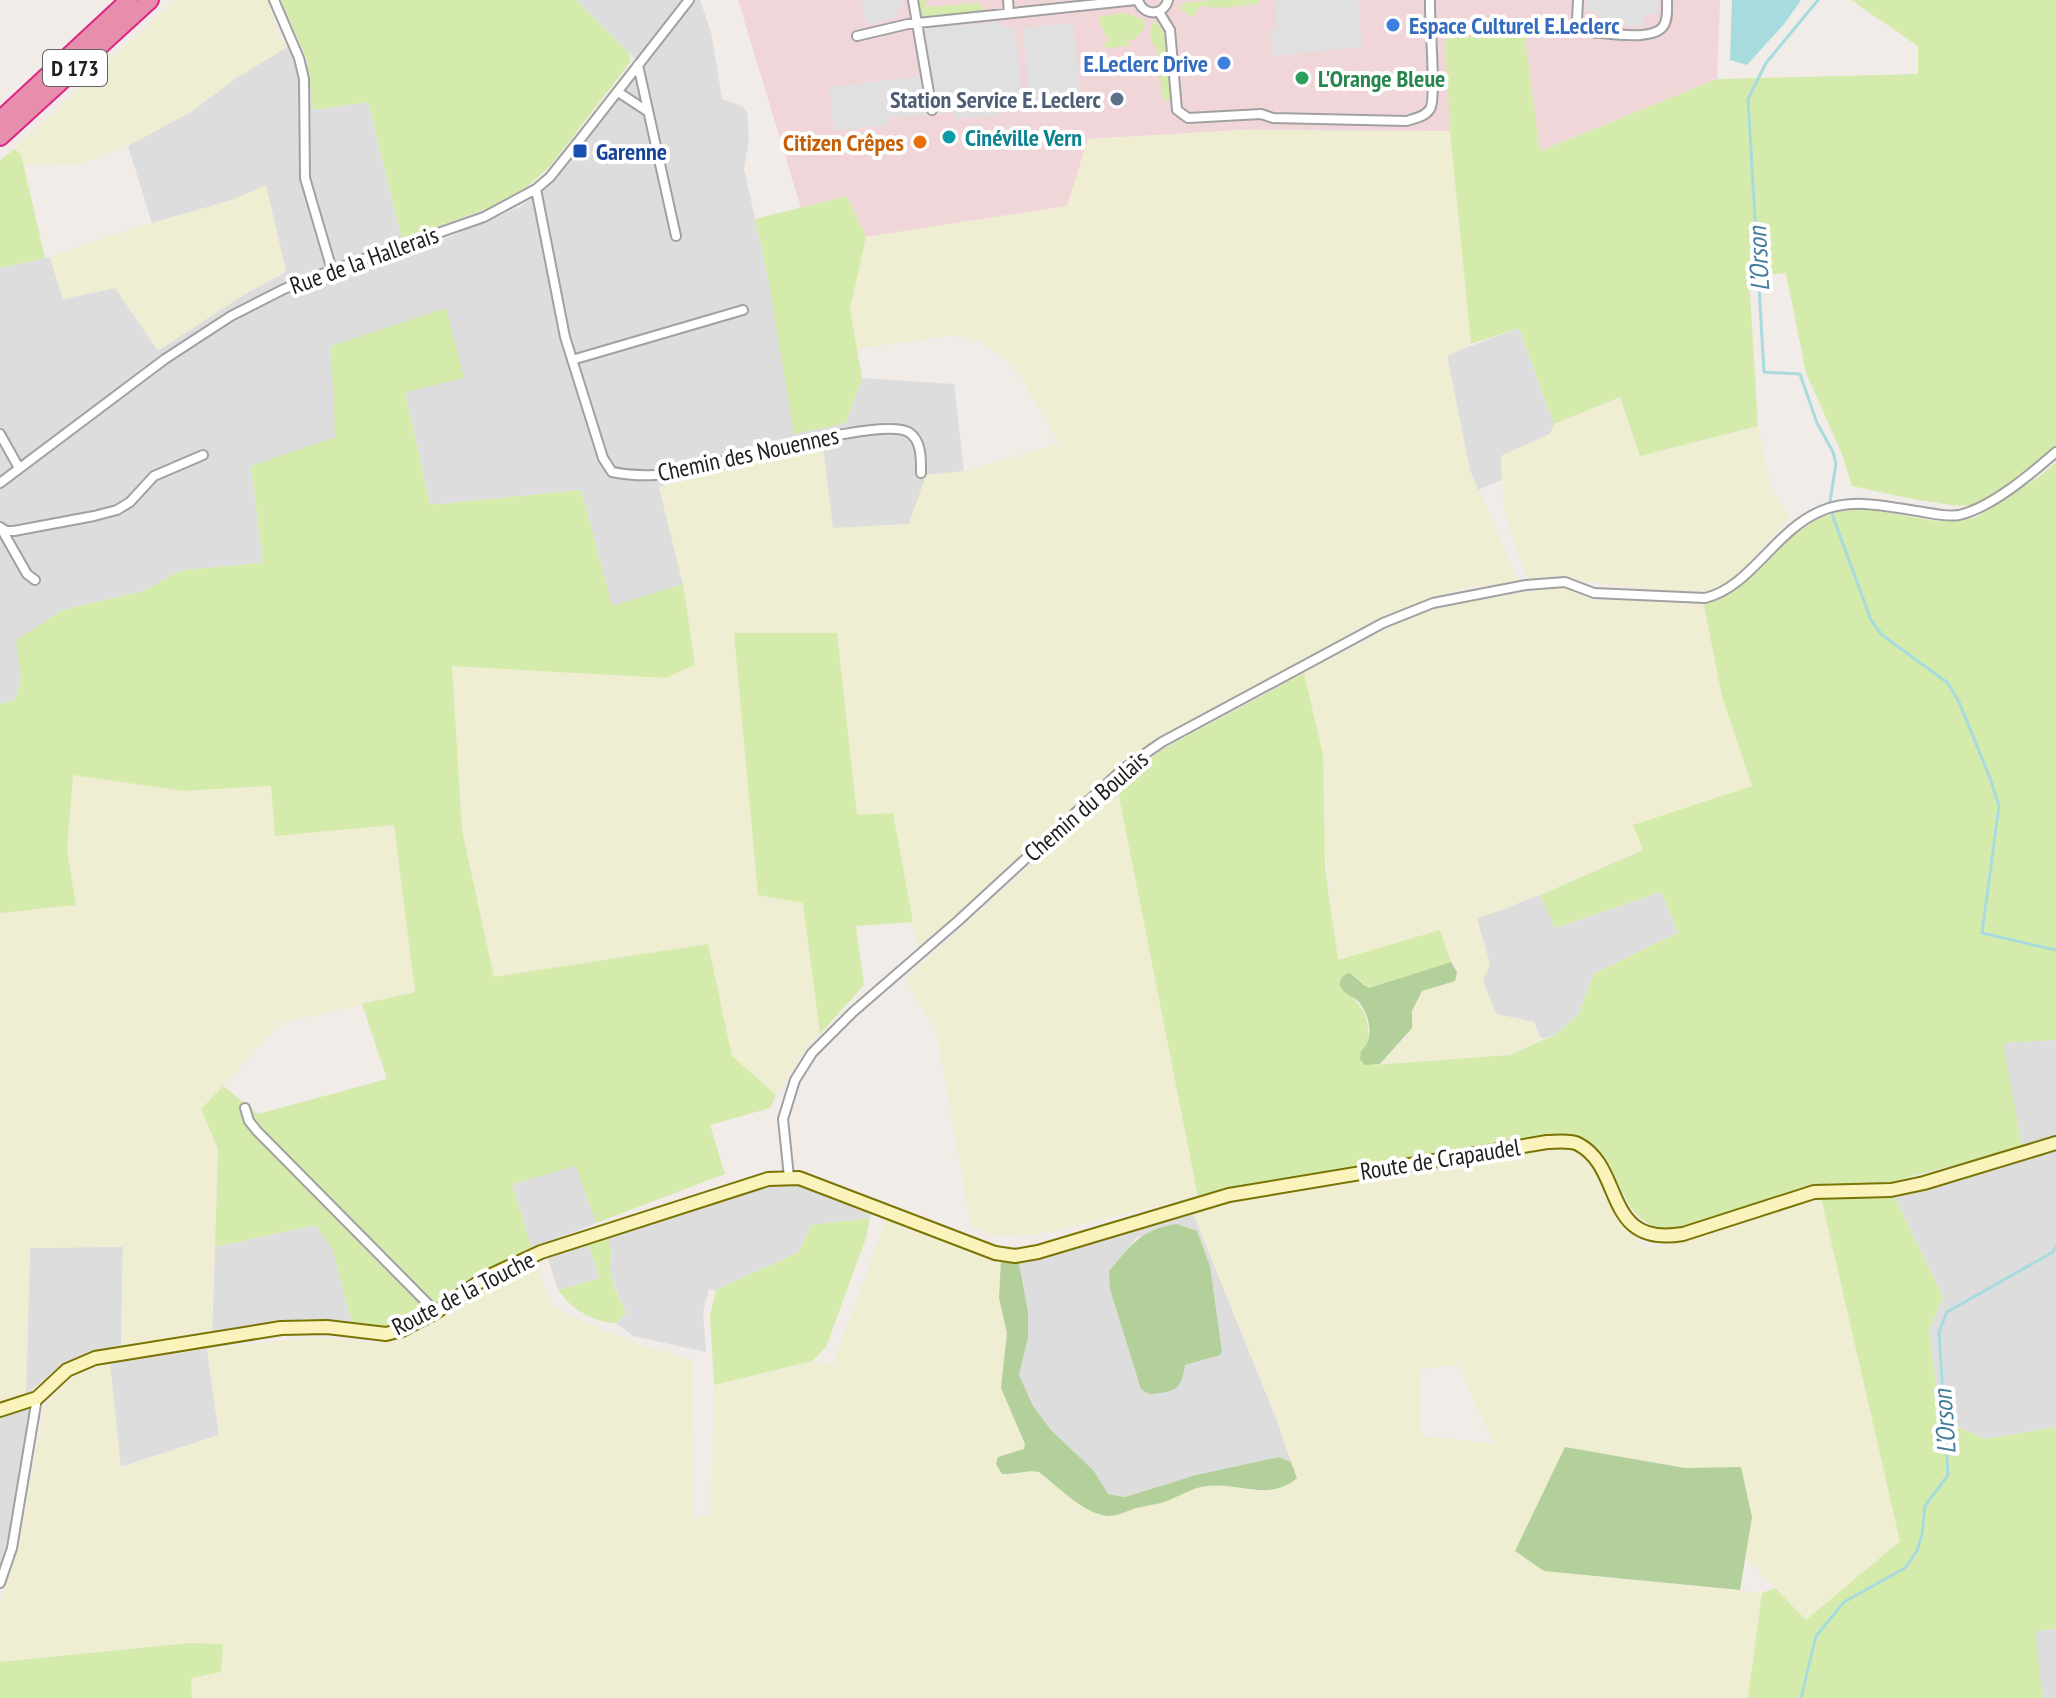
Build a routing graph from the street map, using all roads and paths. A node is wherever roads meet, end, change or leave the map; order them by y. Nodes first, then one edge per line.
1 (129, 0) edge
2 (150, 0) edge
3 (689, 0) edge
4 (913, 0) edge
5 (1008, 0) edge
6 (1137, 0) edge
7 (1168, 0) edge
8 (1430, 0) edge
9 (1578, 0) edge
10 (1667, 0) edge
11 (274, 1) edge
12 (1159, 12) junction
13 (1009, 13) junction
14 (918, 23) junction
15 (857, 36) dead end
16 (638, 65) junction
17 (618, 92) junction
18 (932, 110) dead end
19 (647, 112) junction
20 (0, 120) edge
21 (0, 137) edge
22 (536, 189) junction
23 (676, 236) dead end
24 (332, 270) junction
25 (743, 310) dead end
26 (572, 360) junction
27 (0, 434) edge
28 (2056, 452) edge
29 (203, 455) dead end
30 (19, 468) junction
31 (921, 473) dead end
32 (0, 483) edge
33 (1, 529) edge
34 (35, 580) dead end
35 (245, 1108) dead end
36 (2056, 1143) edge
37 (789, 1177) junction
38 (436, 1312) junction
39 (37, 1398) junction
40 (0, 1410) edge
41 (0, 1583) edge

1 - 20 highway, D 173
2 - 21 highway, D 173
3 - 16 street, Rue de la Hallerais
4 - 14 street
5 - 13 street
6 - 12 street
6 - 13 street
7 - 12 street
8 - 12 street
9 - 10 street
11 - 24 street
13 - 14 street
14 - 15 street
14 - 18 street
16 - 17 street, Rue de la Hallerais
16 - 19 street
17 - 19 street
17 - 22 street, Rue de la Hallerais
19 - 23 street
22 - 24 street, Rue de la Hallerais
22 - 26 street, Chemin des Nouennes
24 - 30 street, Rue de la Hallerais
25 - 26 street
26 - 31 street, Chemin des Nouennes
27 - 30 street
28 - 37 street, Chemin du Boulais
29 - 33 street
30 - 32 street, Rue de la Hallerais
33 - 34 street
35 - 38 street
36 - 37 street, Route de Crapaudel
37 - 38 street, Route de la Touche
38 - 39 street, Route de la Touche
39 - 40 street, Route de la Touche
39 - 41 street

